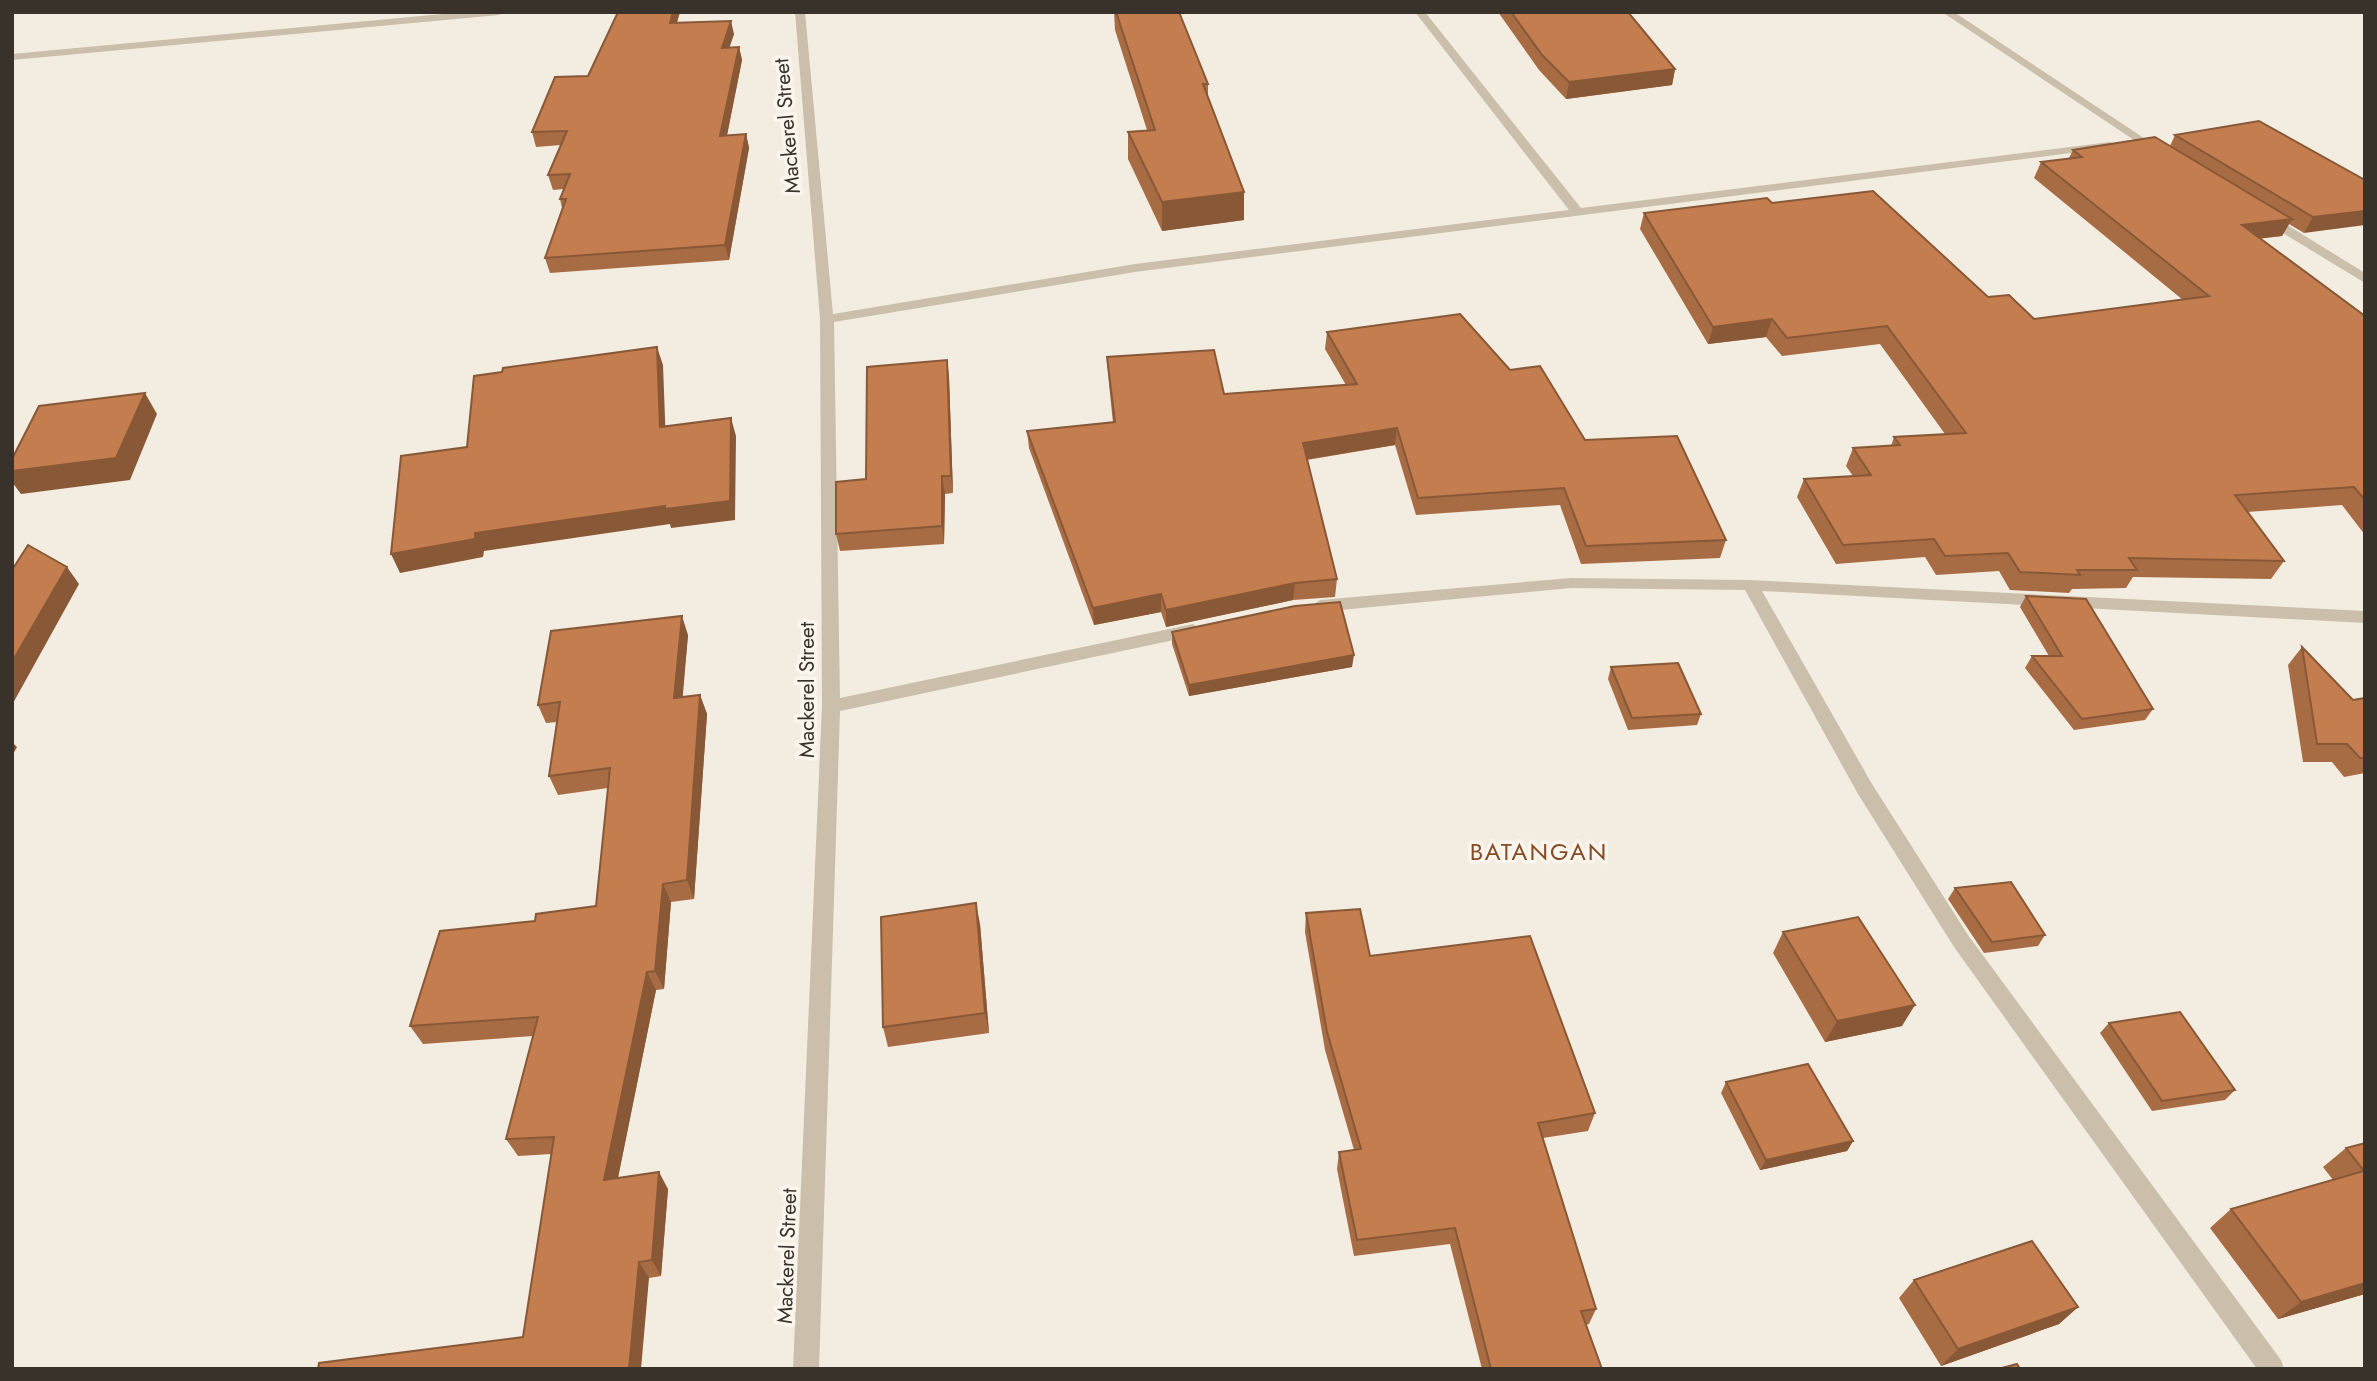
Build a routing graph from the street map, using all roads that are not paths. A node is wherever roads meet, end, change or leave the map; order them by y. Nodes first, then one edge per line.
1 (499, 12) edge
2 (800, 12) edge
3 (1420, 12) edge
4 (1947, 12) edge
5 (12, 57) edge
6 (2141, 141) junction
7 (2175, 162) edge
8 (2255, 211) edge
9 (1578, 214) junction
10 (2365, 279) edge
11 (827, 319) junction
12 (1750, 585) junction
13 (1308, 607) edge
14 (2365, 617) edge
15 (1212, 626) edge
16 (831, 706) junction
17 (806, 1369) edge
18 (2272, 1369) edge

1 - 5 street
2 - 11 street, Mackerel Street
3 - 9 street
4 - 6 street
6 - 7 street
6 - 9 street
8 - 10 street
9 - 11 street
11 - 16 street, Mackerel Street
12 - 13 street
12 - 14 street
12 - 18 street
15 - 16 street
16 - 17 street, Mackerel Street

